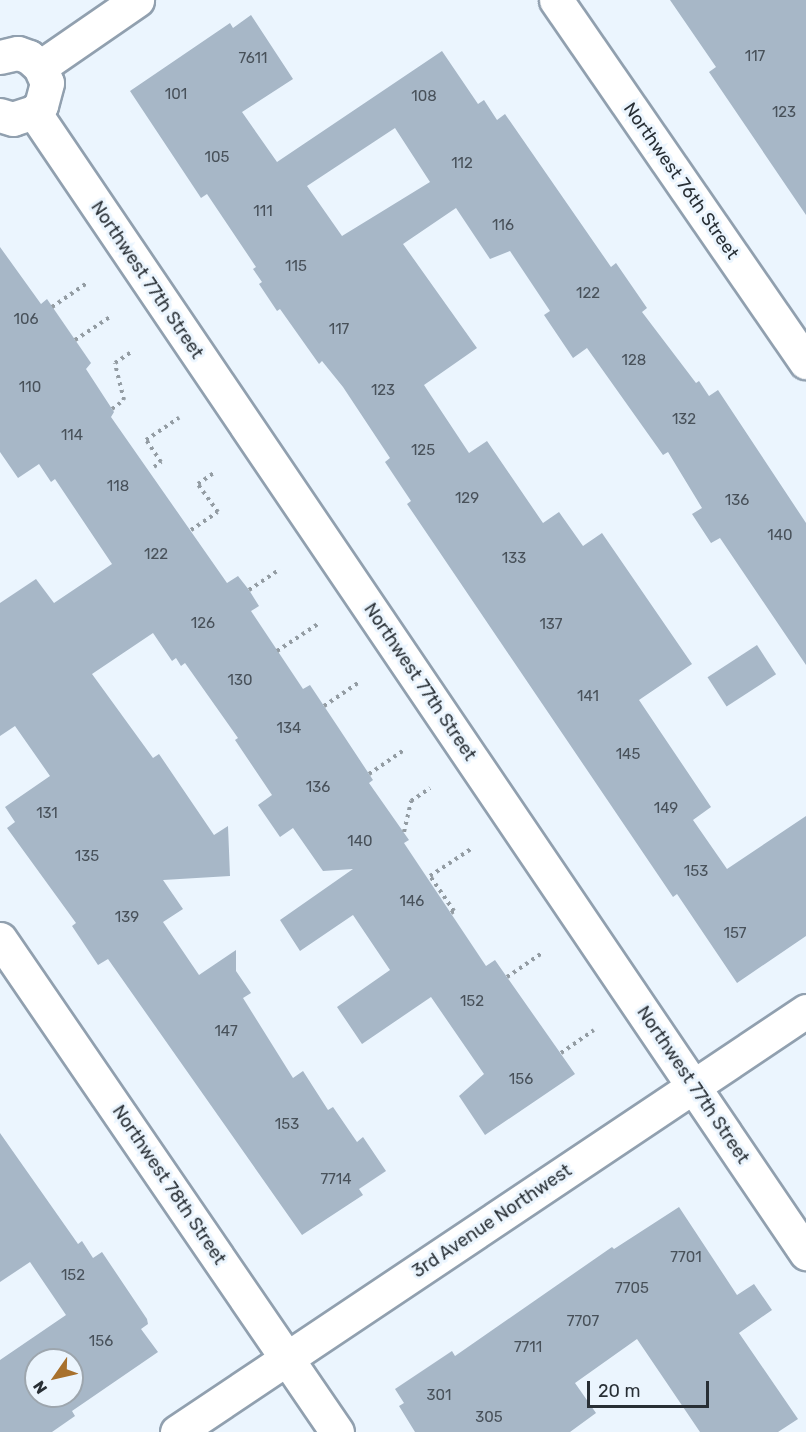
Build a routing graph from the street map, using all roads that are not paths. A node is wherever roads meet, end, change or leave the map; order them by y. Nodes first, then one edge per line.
1 (137, 0) edge
2 (556, 0) edge
3 (0, 57) edge
4 (40, 67) junction
5 (34, 112) junction
6 (0, 115) edge
7 (806, 362) edge
8 (0, 939) edge
9 (806, 1011) edge
10 (694, 1086) junction
11 (806, 1253) edge
12 (288, 1358) junction
13 (177, 1432) edge
14 (337, 1432) edge

1 - 4 street
2 - 7 street, Northwest 76th Street
3 - 4 street
4 - 5 street
5 - 6 street
5 - 10 street, Northwest 77th Street
8 - 12 street, Northwest 78th Street
9 - 10 street, 3rd Avenue Northwest
10 - 11 street, Northwest 77th Street
10 - 12 street, 3rd Avenue Northwest
12 - 13 street, 3rd Avenue Northwest
12 - 14 street, Northwest 78th Street

